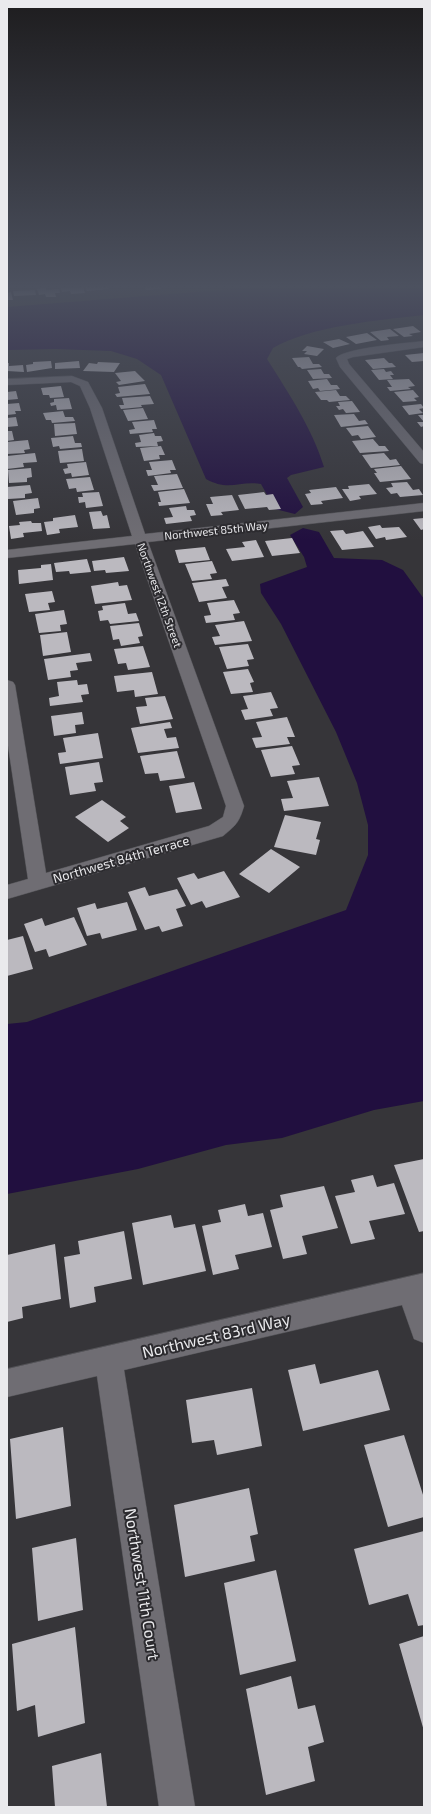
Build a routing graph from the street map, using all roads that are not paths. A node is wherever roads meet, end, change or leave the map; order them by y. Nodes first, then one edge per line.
1 (350, 372) edge
2 (7, 382) edge
3 (424, 460) edge
4 (424, 507) edge
5 (140, 539) junction
6 (7, 554) edge
7 (7, 685) edge
8 (232, 820) joint
9 (38, 883) junction
10 (7, 892) edge
11 (417, 1288) edge
12 (424, 1329) edge
13 (109, 1361) junction
14 (7, 1383) edge
15 (176, 1807) edge

1 - 3 street
2 - 5 street, Northwest 12th Street
4 - 5 street, Northwest 85th Way
5 - 6 street, Northwest 85th Way
5 - 8 street, Northwest 12th Street
7 - 9 street
8 - 9 street, Northwest 84th Terrace
9 - 10 street, Northwest 84th Terrace
11 - 12 street
11 - 13 street, Northwest 83rd Way
13 - 14 street, Northwest 83rd Way
13 - 15 street, Northwest 11th Court

